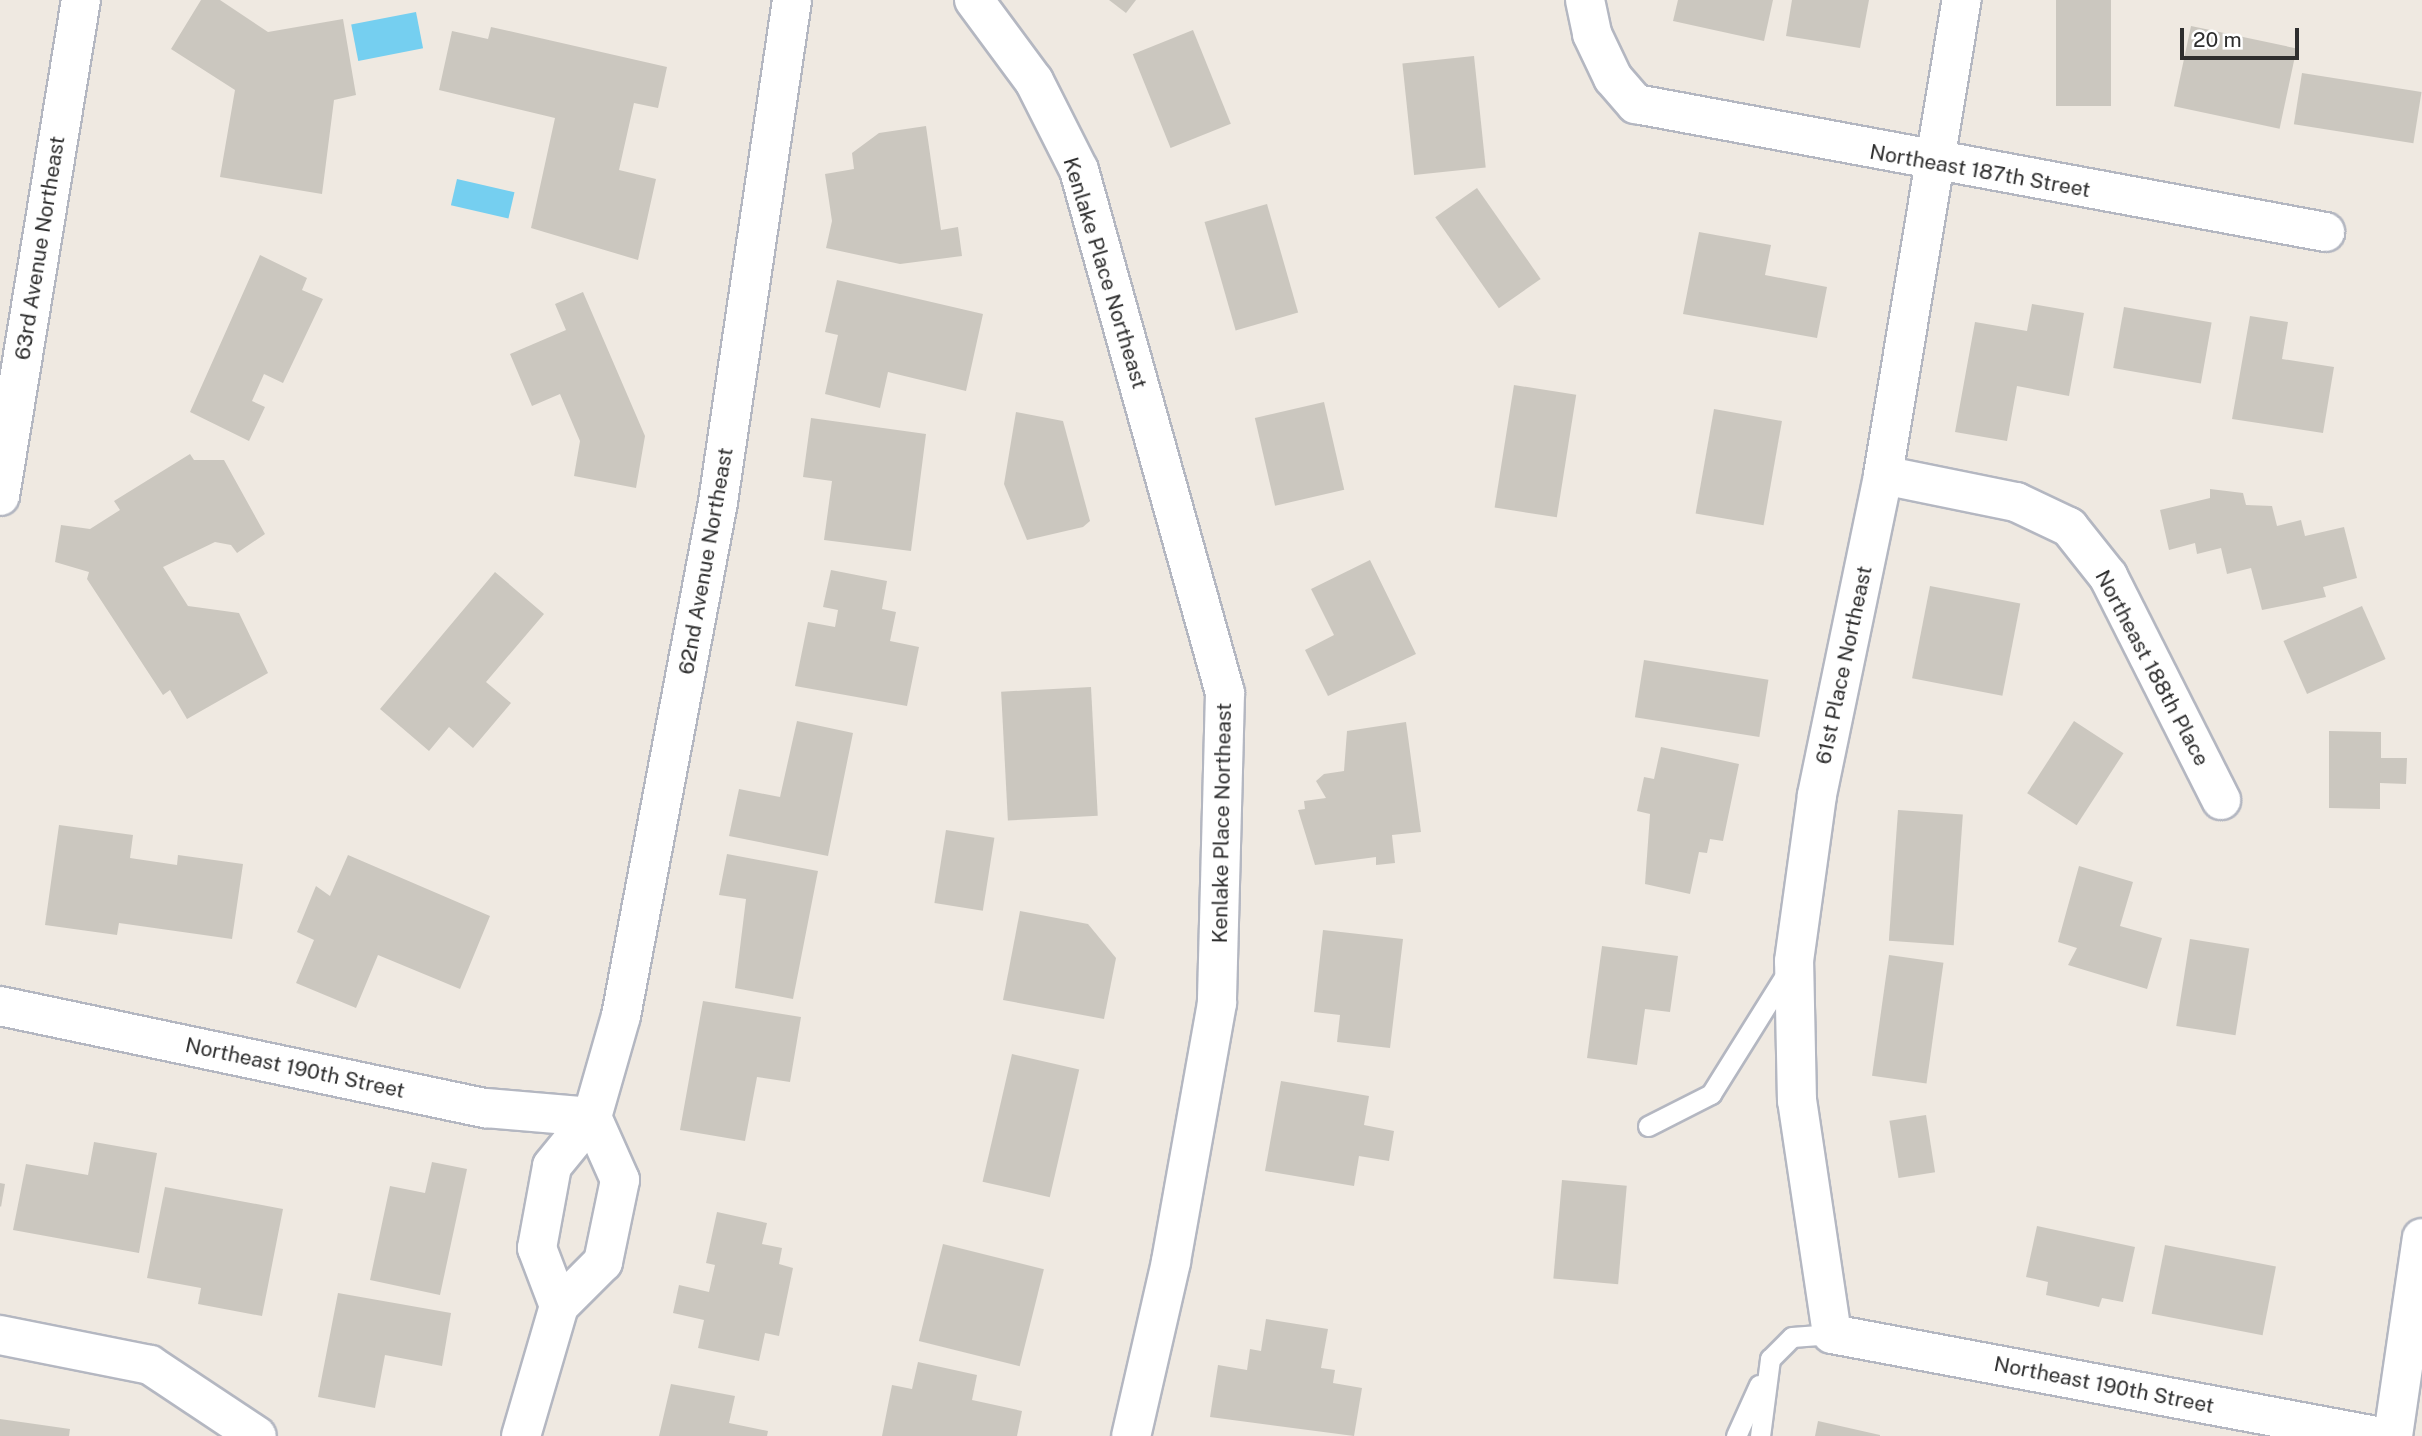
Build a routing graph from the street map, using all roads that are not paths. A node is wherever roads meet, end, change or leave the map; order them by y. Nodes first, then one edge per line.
1 (81, 0) edge
2 (792, 0) edge
3 (974, 0) edge
4 (1585, 0) edge
5 (1962, 0) edge
6 (1931, 163) junction
7 (2325, 232) dead end
8 (1883, 475) junction
9 (0, 496) edge
10 (2221, 800) dead end
11 (1794, 961) junction
12 (0, 1006) edge
13 (592, 1117) junction
14 (1648, 1126) dead end
15 (2422, 1238) edge
16 (559, 1306) junction
17 (1832, 1334) junction
18 (0, 1335) edge
19 (1770, 1359) junction
20 (257, 1436) edge
21 (521, 1436) edge
22 (1131, 1436) edge
23 (1736, 1436) edge
24 (1760, 1436) edge
25 (2376, 1436) edge
26 (2393, 1436) edge

1 - 9 street, 63rd Avenue Northeast
2 - 13 street, 62nd Avenue Northeast
3 - 22 street, Kenlake Place Northeast
4 - 6 street, Northeast 187th Street
5 - 6 street, 61st Place Northeast
6 - 7 street, Northeast 187th Street
6 - 8 street, 61st Place Northeast
8 - 10 street, Northeast 188th Place
8 - 11 street, 61st Place Northeast
11 - 14 lane
11 - 17 street, 61st Place Northeast
12 - 13 street, Northeast 190th Street
13 - 16 street, 62nd Avenue Northeast
13 - 16 street
15 - 26 street
16 - 21 street
17 - 19 lane
17 - 25 street, Northeast 190th Street
18 - 20 street
19 - 23 lane
19 - 24 lane

